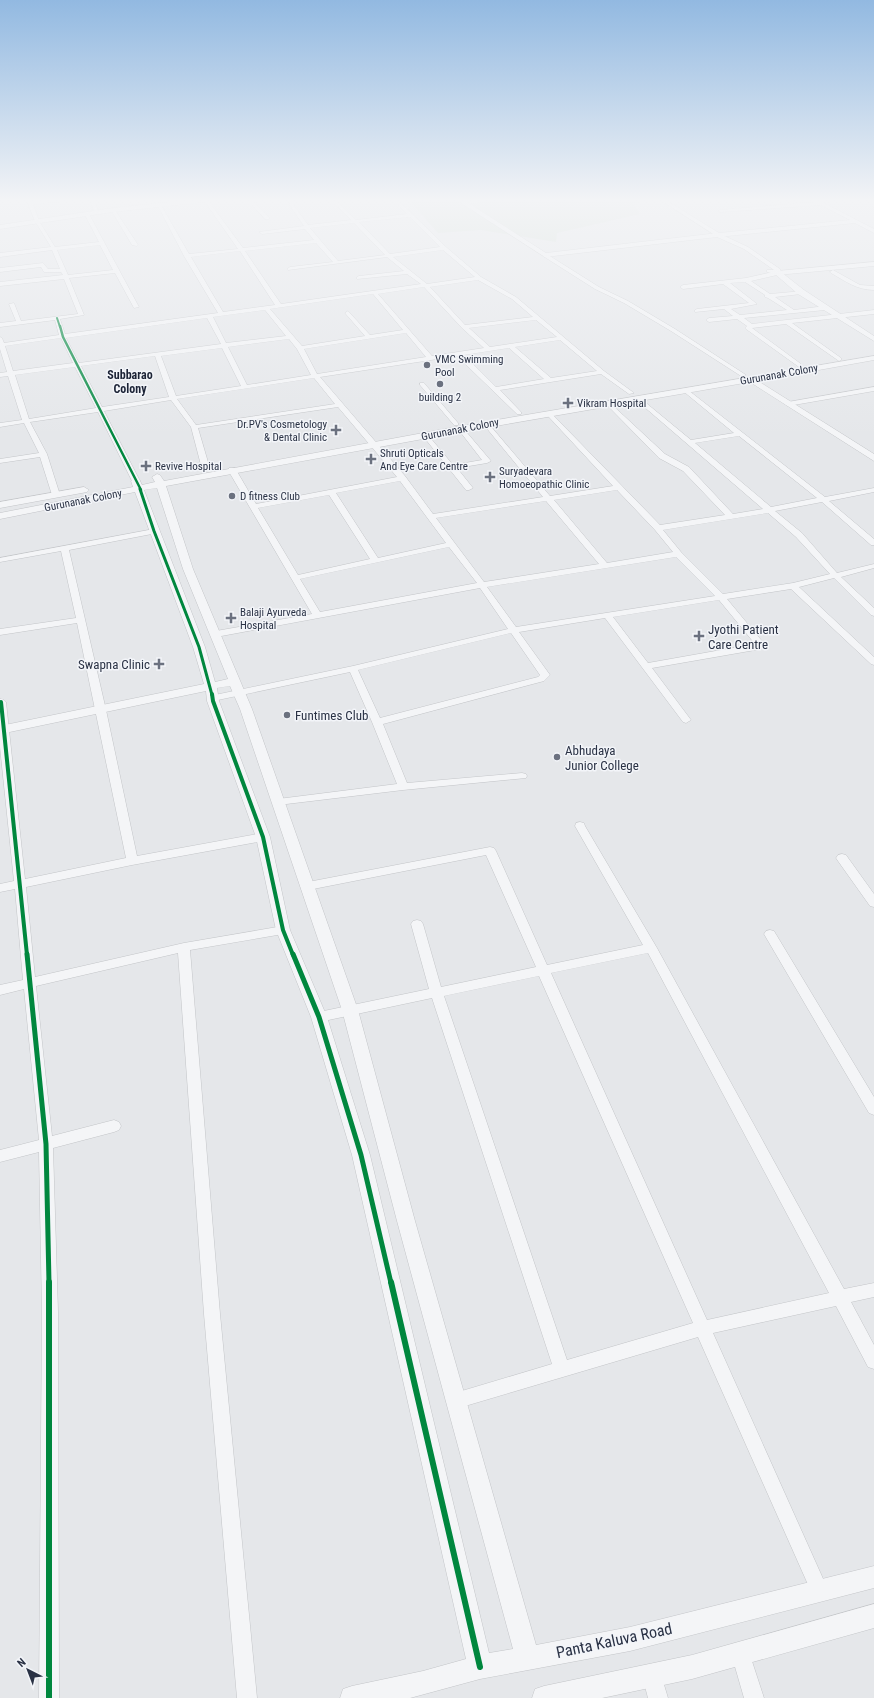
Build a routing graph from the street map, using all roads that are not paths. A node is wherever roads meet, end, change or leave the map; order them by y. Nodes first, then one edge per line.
1 (54, 278) edge
2 (66, 278) edge
3 (120, 278) edge
4 (200, 278) edge
5 (261, 278) edge
6 (416, 278) edge
7 (477, 278) edge
8 (479, 278) edge
9 (582, 278) edge
10 (754, 278) edge
11 (784, 278) edge
12 (843, 278) edge
13 (746, 280) junction
14 (724, 282) junction
15 (0, 284) edge
16 (425, 285) junction
17 (683, 288) dead end
18 (874, 288) edge
19 (374, 292) junction
20 (801, 292) junction
21 (769, 296) junction
22 (762, 297) dead end
23 (754, 301) junction
24 (12, 304) dead end
25 (279, 306) junction
26 (136, 307) dead end
27 (726, 308) junction
28 (825, 308) junction
29 (267, 309) junction
30 (697, 311) dead end
31 (792, 311) junction
32 (874, 312) edge
33 (348, 313) dead end
34 (768, 314) junction
35 (222, 315) junction
36 (838, 316) junction
37 (210, 317) junction
38 (739, 317) junction
39 (57, 318) junction
40 (537, 318) junction
41 (709, 320) dead end
42 (19, 322) junction
43 (784, 322) junction
44 (0, 325) edge
45 (751, 326) junction
46 (464, 327) junction
47 (407, 331) junction
48 (63, 337) junction
49 (290, 337) junction
50 (369, 337) junction
51 (561, 338) junction
52 (874, 339) edge
53 (0, 343) edge
54 (224, 346) junction
55 (510, 346) junction
56 (300, 348) junction
57 (489, 349) junction
58 (874, 353) edge
59 (459, 354) junction
60 (158, 355) junction
61 (430, 358) junction
62 (874, 358) edge
63 (839, 359) junction
64 (79, 365) junction
65 (799, 365) junction
66 (602, 372) junction
67 (12, 373) junction
68 (0, 375) edge
69 (315, 376) junction
70 (747, 377) junction
71 (548, 380) junction
72 (422, 384) dead end
73 (245, 387) junction
74 (495, 389) junction
75 (873, 390) edge
76 (686, 391) junction
77 (639, 395) junction
78 (173, 398) junction
79 (609, 404) junction
80 (788, 404) junction
81 (338, 405) junction
82 (101, 409) junction
83 (520, 413) junction
84 (549, 414) junction
85 (26, 421) junction
86 (486, 424) junction
87 (0, 425) edge
88 (458, 426) junction
89 (194, 427) junction
90 (739, 434) junction
91 (426, 436) junction
92 (690, 442) junction
93 (372, 443) junction
94 (43, 454) junction
95 (873, 456) edge
96 (0, 461) edge
97 (452, 468) junction
98 (206, 469) junction
99 (232, 470) junction
100 (402, 478) junction
101 (159, 481) junction
102 (138, 484) junction
103 (619, 487) junction
104 (469, 488) dead end
105 (874, 490) edge
106 (331, 492) junction
107 (56, 495) junction
108 (548, 498) junction
109 (824, 500) junction
110 (0, 506) edge
111 (253, 507) junction
112 (769, 510) junction
113 (0, 516) edge
114 (731, 516) junction
115 (431, 518) junction
116 (658, 528) junction
117 (154, 531) junction
118 (874, 543) edge
119 (451, 544) junction
120 (64, 547) junction
121 (678, 554) junction
122 (0, 560) edge
123 (375, 560) junction
124 (605, 566) junction
125 (874, 566) edge
126 (835, 575) junction
127 (295, 578) junction
128 (482, 584) junction
129 (792, 586) junction
130 (721, 597) junction
131 (874, 613) edge
132 (317, 615) junction
133 (606, 615) junction
134 (81, 620) junction
135 (513, 630) junction
136 (0, 632) edge
137 (216, 634) junction
138 (874, 662) edge
139 (646, 666) junction
140 (353, 669) junction
141 (238, 687) junction
142 (212, 692) junction
143 (1, 702) dead end
144 (101, 710) junction
145 (686, 720) dead end
146 (378, 722) junction
147 (1, 730) edge
148 (522, 776) dead end
149 (403, 787) junction
150 (278, 802) junction
151 (580, 826) dead end
152 (264, 837) junction
153 (842, 858) dead end
154 (132, 861) junction
155 (20, 884) junction
156 (308, 886) junction
157 (0, 888) edge
158 (874, 903) edge
159 (417, 924) dead end
160 (283, 930) junction
161 (770, 934) dead end
162 (184, 947) junction
163 (651, 948) junction
164 (543, 970) junction
165 (29, 983) junction
166 (0, 990) edge
167 (436, 992) junction
168 (350, 1010) junction
169 (319, 1017) junction
170 (874, 1109) edge
171 (114, 1126) dead end
172 (46, 1144) junction
173 (0, 1156) edge
174 (874, 1290) edge
175 (839, 1298) junction
176 (703, 1328) junction
177 (874, 1361) edge
178 (562, 1369) junction
179 (455, 1401) junction
180 (874, 1577) edge
181 (820, 1592) junction
182 (874, 1616) edge
183 (740, 1653) junction
184 (528, 1658) junction
185 (480, 1667) junction
186 (652, 1675) junction
187 (49, 1698) edge
188 (247, 1698) edge
189 (352, 1698) edge
190 (544, 1698) edge
191 (658, 1698) edge
192 (754, 1698) edge

1 - 15 street
2 - 39 street
3 - 26 street
4 - 35 street
5 - 25 street
6 - 16 street
7 - 16 street
8 - 40 street
9 - 70 street
10 - 13 street
11 - 20 street
12 - 18 street
13 - 14 street
13 - 21 street
14 - 17 street
14 - 23 street
16 - 19 street
16 - 46 street
19 - 25 street
19 - 47 street
20 - 21 street
20 - 28 street
21 - 22 street
21 - 31 street
23 - 27 street
23 - 34 street
24 - 42 street
25 - 29 street
27 - 30 street
27 - 38 street
28 - 31 street
28 - 36 street
29 - 35 street
29 - 49 street
31 - 34 street
32 - 36 street
33 - 50 street
34 - 38 street
34 - 43 street
35 - 37 street
36 - 43 street
36 - 52 street
37 - 48 street
37 - 54 street
38 - 41 street
38 - 45 street
39 - 42 street
39 - 48 street
40 - 46 street
40 - 51 street
42 - 44 street
43 - 45 street
43 - 63 street
45 - 65 street
46 - 57 street
47 - 50 street
47 - 61 street
48 - 53 street
48 - 64 street
49 - 54 street
49 - 56 street
50 - 56 street
51 - 55 street
51 - 66 street
53 - 67 street
54 - 60 street
54 - 73 street
55 - 57 street
55 - 71 street
56 - 69 street
57 - 59 street
58 - 63 street, Gurunanak Colony
59 - 61 street
59 - 74 street
60 - 64 street
60 - 78 street
61 - 69 street
62 - 70 street, Gurunanak Colony
63 - 65 street, Gurunanak Colony
64 - 67 street
64 - 82 street
65 - 70 street, Gurunanak Colony
66 - 71 street
66 - 77 street
67 - 68 street
67 - 85 street
69 - 73 street
69 - 81 street
70 - 76 street, Gurunanak Colony
70 - 77 street, Gurunanak Colony
70 - 80 street
71 - 74 street
72 - 88 street
73 - 78 street
74 - 83 street
75 - 80 street
76 - 77 street, Gurunanak Colony
76 - 90 street
77 - 79 street, Gurunanak Colony
77 - 83 street, Gurunanak Colony
77 - 92 street
78 - 82 street
78 - 89 street
79 - 84 street, Gurunanak Colony
79 - 114 street
80 - 95 street
81 - 89 street
81 - 93 street
82 - 85 street
82 - 102 street
83 - 88 street, Gurunanak Colony
84 - 86 street, Gurunanak Colony
84 - 103 street
85 - 87 street
85 - 94 street
86 - 88 street, Gurunanak Colony
86 - 108 street
88 - 91 street, Gurunanak Colony
88 - 93 street, Gurunanak Colony
88 - 97 street
89 - 98 street
90 - 92 street
90 - 109 street
91 - 93 street, Gurunanak Colony
91 - 97 street
92 - 112 street
93 - 98 street, Gurunanak Colony
93 - 99 street, Gurunanak Colony
93 - 100 street
94 - 96 street
94 - 107 street
97 - 104 street
98 - 101 street, Gurunanak Colony
99 - 101 street, Gurunanak Colony
99 - 111 street
100 - 106 street
100 - 115 street
101 - 102 street, Gurunanak Colony
101 - 137 street
102 - 107 street, Gurunanak Colony
102 - 113 street, Gurunanak Colony
102 - 117 street
103 - 108 street
103 - 116 street
105 - 109 street
106 - 111 street
106 - 123 street
107 - 110 street, Gurunanak Colony
108 - 115 street
108 - 124 street
109 - 112 street
109 - 118 street
111 - 127 street
112 - 114 street
112 - 126 street
114 - 116 street
115 - 119 street
116 - 121 street
117 - 120 street
117 - 142 street
119 - 123 street
119 - 128 street
120 - 122 street
120 - 134 street
121 - 124 street
121 - 130 street
123 - 127 street
124 - 128 street
125 - 126 street
126 - 129 street
126 - 131 street
127 - 132 street
128 - 132 street
128 - 135 street
129 - 130 street
129 - 138 street
130 - 133 street
130 - 139 street
132 - 137 street
133 - 135 street
133 - 139 street
134 - 136 street
134 - 144 street
135 - 140 street
135 - 146 street
137 - 141 street
139 - 145 street
140 - 141 street
140 - 146 street
141 - 142 street
141 - 150 street
142 - 144 street
142 - 152 street
143 - 147 street
144 - 147 street
144 - 154 street
146 - 149 street
147 - 155 street
148 - 149 street
149 - 150 street
150 - 156 street
151 - 163 street
152 - 154 street
152 - 160 street
153 - 158 street
154 - 155 street
155 - 157 street
155 - 165 street
156 - 164 street
156 - 168 street
159 - 167 street
160 - 162 street
160 - 169 street
161 - 170 street
162 - 165 street
162 - 188 street
163 - 164 street
163 - 175 street
164 - 167 street
164 - 176 street
165 - 166 street
165 - 172 street
167 - 168 street
167 - 178 street
168 - 169 street
168 - 179 street
169 - 185 street
171 - 172 street
172 - 173 street
172 - 187 street
174 - 175 street
175 - 176 street
175 - 177 street
176 - 178 street
176 - 181 street
178 - 179 street
179 - 184 street
180 - 181 street, Panta Kaluva Road
181 - 184 street, Panta Kaluva Road
182 - 183 street
183 - 186 street
183 - 192 street
184 - 185 street, Panta Kaluva Road
185 - 189 street, Panta Kaluva Road
186 - 190 street
186 - 191 street

